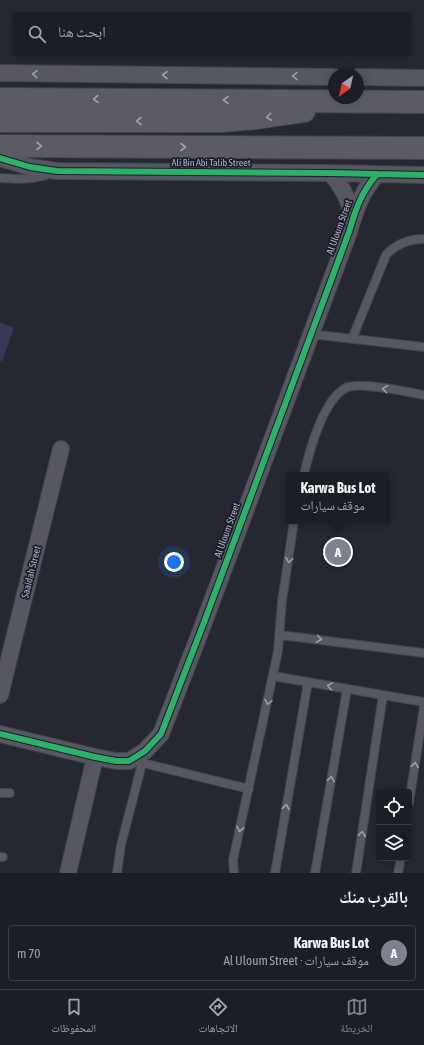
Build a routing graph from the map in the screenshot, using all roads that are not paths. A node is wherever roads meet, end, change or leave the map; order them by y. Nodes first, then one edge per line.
1 (0, 73) edge
2 (328, 77) edge
3 (364, 77) edge
4 (424, 78) edge
5 (0, 98) edge
6 (328, 101) edge
7 (364, 101) edge
8 (424, 102) edge
9 (346, 104) edge
10 (0, 121) edge
11 (424, 132) edge
12 (367, 147) junction
13 (424, 148) edge
14 (2, 154) edge
15 (57, 171) junction
16 (330, 173) junction
17 (377, 174) junction
18 (424, 175) edge
19 (3, 178) edge
20 (353, 217) junction
21 (424, 240) edge
22 (310, 334) junction
23 (352, 339) junction
24 (424, 348) edge
25 (424, 395) edge
26 (61, 449) dead end
27 (304, 472) edge
28 (294, 524) edge
29 (280, 635) junction
30 (424, 653) edge
31 (273, 676) junction
32 (308, 682) junction
33 (347, 689) junction
34 (0, 695) edge
35 (383, 695) junction
36 (424, 702) edge
37 (424, 706) edge
38 (0, 734) edge
39 (144, 757) junction
40 (95, 758) junction
41 (249, 789) junction
42 (411, 789) edge
43 (0, 793) edge
44 (10, 793) dead end
45 (400, 861) edge
46 (68, 873) edge
47 (116, 873) edge
48 (234, 873) edge
49 (275, 873) edge
50 (315, 873) edge
51 (356, 873) edge
52 (398, 873) edge

2 -> 1 street
3 - 4 street
6 -> 5 main road
7 - 8 main road
9 -> 10 main road
11 - 12 main road
12 - 13 main road, Ali Bin Abi Talib Street
14 -> 12 main road, Ali Bin Abi Talib Street
14 - 15 street, Ali Bin Abi Talib Street
14 - 19 lane
15 - 16 street, Ali Bin Abi Talib Street
15 - 19 lane
16 - 17 street, Ali Bin Abi Talib Street
16 - 20 street, Al Uloum Street
17 - 18 street, Ali Bin Abi Talib Street
17 - 20 street, Al Uloum Street
20 - 22 street, Al Uloum Street
21 - 23 lane
22 - 23 lane
22 - 39 street, Al Uloum Street
23 - 24 lane
25 -> 27 lane
26 - 34 street, Saaidah Street
28 -> 29 lane
29 -> 30 lane
29 - 31 lane
31 - 32 lane
31 -> 41 lane
33 -> 32 lane
49 -> 32 lane
33 - 35 lane
50 -> 33 lane
35 - 36 lane
51 -> 35 lane
42 -> 37 lane
38 - 40 street, Al Uloum Street
39 - 40 street, Al Uloum Street
39 - 41 lane
39 - 47 lane
40 - 46 street
41 -> 48 lane
43 - 44 lane
45 - 52 lane

